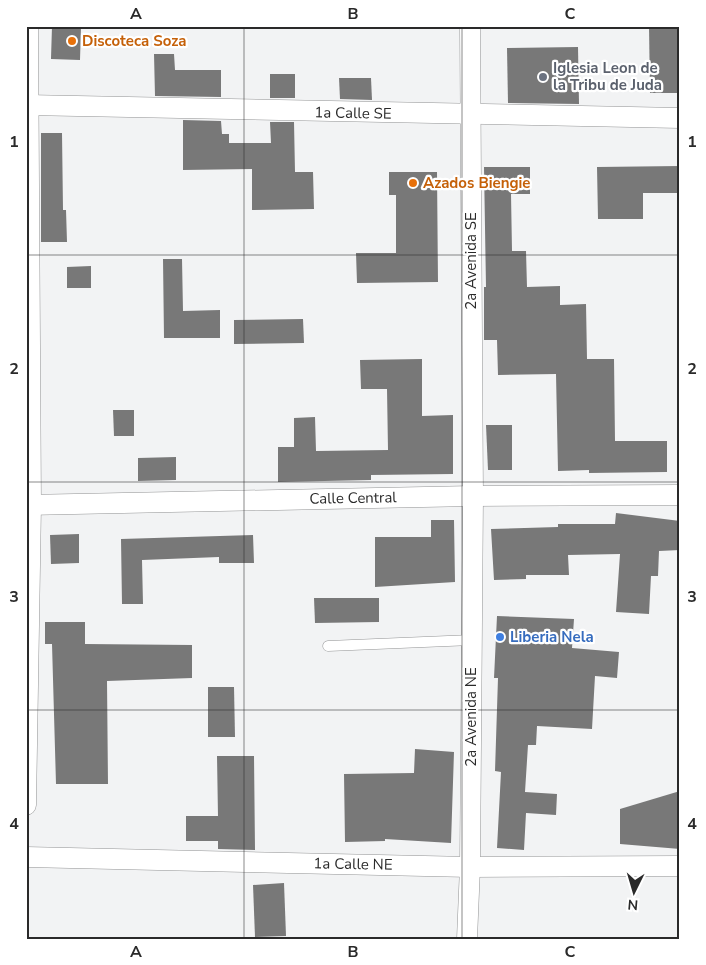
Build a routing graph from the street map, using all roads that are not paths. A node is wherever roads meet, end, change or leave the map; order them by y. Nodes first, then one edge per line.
1 (28, 26) edge
2 (470, 26) edge
3 (27, 105) edge
4 (470, 116) junction
5 (680, 118) edge
6 (680, 495) edge
7 (473, 496) junction
8 (28, 505) edge
9 (472, 640) junction
10 (328, 646) dead end
11 (26, 805) edge
12 (26, 857) edge
13 (680, 866) edge
14 (470, 867) junction
15 (466, 939) edge

1 - 3 street
2 - 4 street, 2a Avenida SE
3 - 4 street, 1a Calle SE
3 - 8 street
4 - 5 street, 1a Calle SE
4 - 7 street, 2a Avenida SE
6 - 7 street, Calle Central
7 - 8 street, Calle Central
7 - 9 street, 2a Avenida NE
8 - 11 street
9 - 10 lane
9 - 14 street, 2a Avenida NE
12 - 14 street, 1a Calle NE
13 - 14 street, 1a Calle NE
14 - 15 street, 2a Avenida NE

